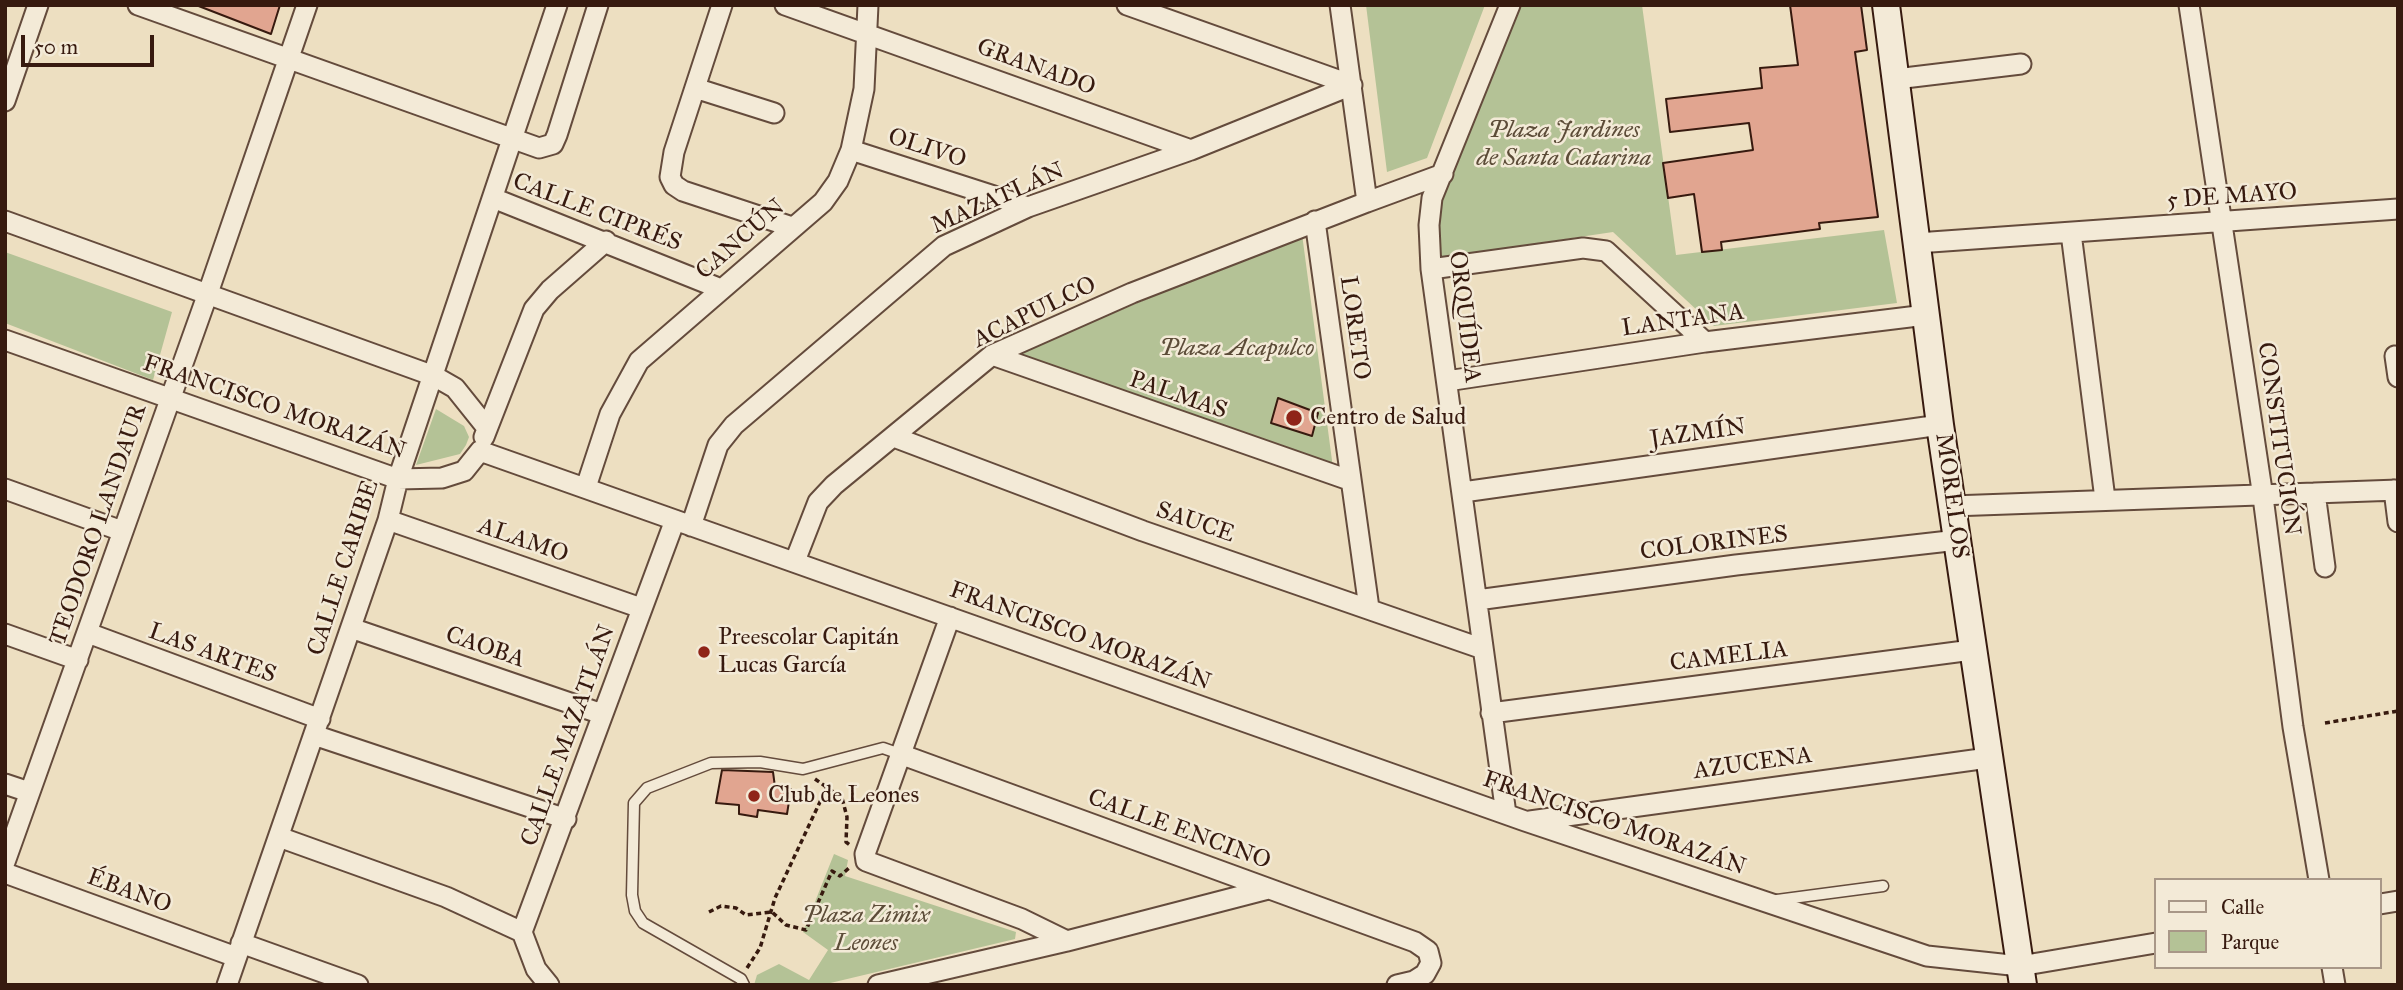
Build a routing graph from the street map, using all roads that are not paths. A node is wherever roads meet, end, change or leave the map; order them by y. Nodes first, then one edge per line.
1 (38, 5) edge
2 (138, 5) edge
3 (307, 5) edge
4 (557, 5) edge
5 (598, 5) edge
6 (722, 5) edge
7 (785, 5) edge
8 (868, 5) edge
9 (1127, 5) edge
10 (1340, 5) edge
11 (1510, 5) edge
12 (1886, 5) edge
13 (2189, 5) edge
14 (864, 34) junction
15 (289, 57) junction
16 (2021, 64) dead end
17 (1896, 79) junction
18 (1352, 85) junction
19 (695, 88) junction
20 (5, 101) edge
21 (774, 113) dead end
22 (514, 138) junction
23 (851, 150) junction
24 (1191, 150) junction
25 (1443, 174) junction
26 (493, 198) junction
27 (1367, 202) junction
28 (1028, 208) junction
29 (2398, 209) edge
30 (5, 221) edge
31 (1315, 221) junction
32 (2222, 223) junction
33 (792, 227) junction
34 (2070, 233) junction
35 (606, 241) junction
36 (1917, 243) junction
37 (1431, 269) junction
38 (721, 289) junction
39 (207, 296) junction
40 (1926, 315) junction
41 (5, 340) edge
42 (1705, 342) junction
43 (992, 355) junction
44 (2395, 356) dead end
45 (434, 376) junction
46 (2398, 377) edge
47 (1447, 381) junction
48 (169, 398) junction
49 (1940, 425) junction
50 (487, 428) junction
51 (894, 437) junction
52 (480, 451) junction
53 (398, 479) junction
54 (1349, 480) junction
55 (586, 487) junction
56 (5, 489) edge
57 (2396, 490) edge
58 (1463, 492) junction
59 (2315, 493) junction
60 (2263, 497) junction
61 (2105, 499) junction
62 (1952, 506) junction
63 (388, 520) junction
64 (2398, 522) edge
65 (683, 523) junction
66 (122, 531) junction
67 (1958, 540) junction
68 (795, 561) junction
69 (2325, 567) dead end
70 (1477, 600) junction
71 (641, 608) junction
72 (1369, 608) junction
73 (950, 617) junction
74 (351, 628) junction
75 (88, 633) junction
76 (5, 634) edge
77 (1483, 649) junction
78 (1972, 650) junction
79 (78, 660) junction
80 (1492, 713) junction
81 (602, 714) junction
82 (317, 727) junction
83 (900, 754) junction
84 (1988, 758) junction
85 (5, 784) edge
86 (29, 792) junction
87 (1506, 814) junction
88 (566, 819) junction
89 (1525, 821) junction
90 (279, 837) junction
91 (5, 862) edge
92 (5, 873) edge
93 (2319, 878) edge
94 (1883, 886) dead end
95 (1268, 889) junction
96 (1766, 902) junction
97 (522, 932) junction
98 (1067, 941) junction
99 (2154, 943) edge
100 (239, 950) junction
101 (2022, 975) edge
102 (743, 982) edge
103 (227, 985) edge
104 (358, 985) edge
105 (549, 985) edge
106 (878, 985) edge
107 (1397, 985) edge

1 - 20 street
2 - 15 street
3 - 15 street, TEODORO LANDAUR
4 - 22 street, CALLE CARIBE
5 - 22 street
6 - 19 street
7 - 14 street, GRANADO
8 - 14 street, CANCÚN
9 - 18 street
10 - 18 street
11 - 25 street, ORQUÍDEA
12 - 17 street, MORELOS
13 - 32 street, CONSTITUCIÓN
14 - 23 street, CANCÚN
14 - 24 street, GRANADO
15 - 22 street
15 - 39 street, TEODORO LANDAUR
16 - 17 street
17 - 36 street, MORELOS
18 - 24 street, MAZATLÁN
18 - 27 street
19 - 21 street
19 - 33 street
22 - 26 street, CALLE CARIBE
23 - 28 street, OLIVO
23 - 33 street, CANCÚN
24 - 28 street, MAZATLÁN
25 - 27 street, ACAPULCO
25 - 37 street, ORQUÍDEA
26 - 35 street, CALLE CIPRÉS
26 - 45 street, CALLE CARIBE
27 - 31 street, ACAPULCO
28 - 65 street, MAZATLÁN
29 - 32 street, 5 DE MAYO
30 - 39 street
31 - 43 street, ACAPULCO
31 - 54 street, LORETO
32 - 34 street, 5 DE MAYO
32 - 60 street, CONSTITUCIÓN
33 - 38 street, CANCÚN
34 - 36 street, 5 DE MAYO
34 - 61 street
35 - 38 street, CALLE CIPRÉS
35 - 50 street
36 - 40 street, MORELOS
37 - 42 street
37 - 47 street, ORQUÍDEA
38 - 55 street, CANCÚN
39 - 45 street
39 - 48 street, TEODORO LANDAUR
40 - 42 street, LANTANA
40 - 49 street, MORELOS
41 - 48 street, FRANCISCO MORAZÁN
42 - 47 street, LANTANA
43 - 51 street, ACAPULCO
43 - 54 street, PALMAS
44 - 46 street
45 - 50 street
45 - 53 street, CALLE CARIBE
47 - 58 street, ORQUÍDEA
48 - 53 street, FRANCISCO MORAZÁN
48 - 66 street, TEODORO LANDAUR
49 - 58 street, JAZMÍN
49 - 62 street, MORELOS
50 - 52 street
51 - 68 street, ACAPULCO
51 - 72 street, SAUCE
52 - 53 street, FRANCISCO MORAZÁN
52 - 55 street, FRANCISCO MORAZÁN
53 - 63 street, CALLE CARIBE
54 - 72 street, LORETO
55 - 65 street, FRANCISCO MORAZÁN
56 - 66 street
57 - 59 street
57 - 64 street
58 - 70 street, ORQUÍDEA
59 - 60 street
59 - 69 street
60 - 61 street
60 - 93 street, CONSTITUCIÓN
61 - 62 street
62 - 67 street, MORELOS
63 - 71 street, ALAMO
63 - 74 street, CALLE CARIBE
65 - 68 street, FRANCISCO MORAZÁN
65 - 71 street, CALLE MAZATLÁN
66 - 75 street, TEODORO LANDAUR
67 - 70 street, COLORINES
67 - 78 street, MORELOS
68 - 73 street, FRANCISCO MORAZÁN
70 - 77 street, ORQUÍDEA
71 - 81 street, CALLE MAZATLÁN
72 - 77 street, SAUCE
73 - 83 street
73 - 87 street, FRANCISCO MORAZÁN
74 - 81 street, CAOBA
74 - 82 street, CALLE CARIBE
75 - 79 street, TEODORO LANDAUR
75 - 82 street, LAS ARTES
76 - 79 street
77 - 80 street, ORQUÍDEA
78 - 80 street, CAMELIA
78 - 84 street, MORELOS
79 - 86 street, TEODORO LANDAUR
80 - 87 street, ORQUÍDEA
81 - 88 street, CALLE MAZATLÁN
82 - 88 street, LAS ARTES
82 - 90 street, CALLE CARIBE
83 - 95 street, CALLE ENCINO
83 - 98 street
83 - 102 lane
84 - 89 street, AZUCENA
84 - 101 street, MORELOS
85 - 86 street
86 - 91 street, TEODORO LANDAUR
87 - 89 street, FRANCISCO MORAZÁN
88 - 97 street, CALLE MAZATLÁN
89 - 96 street, FRANCISCO MORAZÁN
90 - 97 street
90 - 100 street, CALLE CARIBE
92 - 100 street, ÉBANO
94 - 96 lane
95 - 98 street
95 - 107 street, CALLE ENCINO
96 - 101 street, FRANCISCO MORAZÁN
97 - 105 street
98 - 106 street
99 - 101 street, FRANCISCO MORAZÁN
100 - 103 street, CALLE CARIBE
100 - 104 street, ÉBANO

